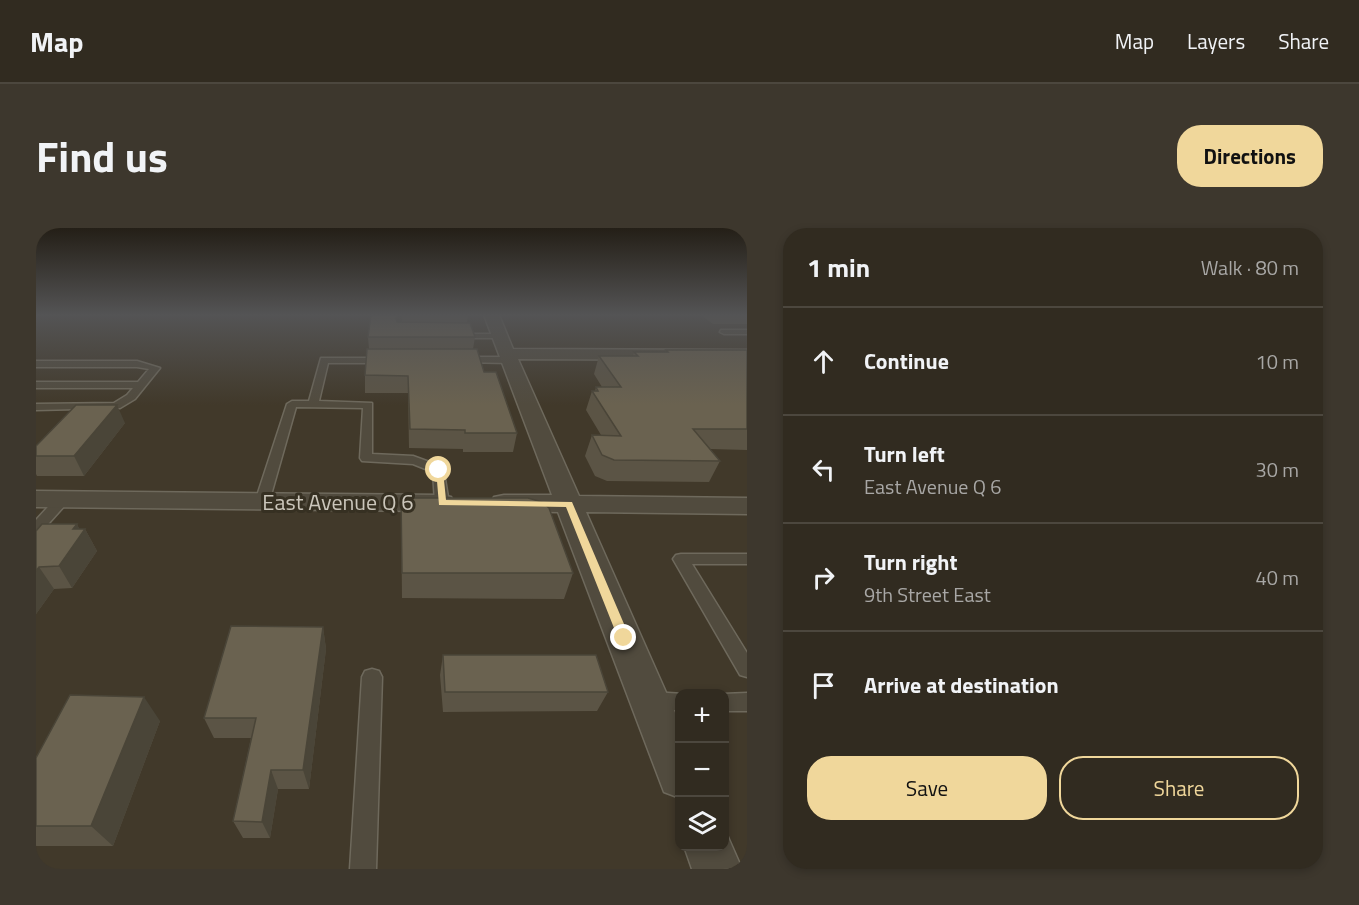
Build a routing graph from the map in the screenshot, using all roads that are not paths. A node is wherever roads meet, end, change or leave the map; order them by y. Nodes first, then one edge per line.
1 (492, 345) edge
2 (504, 345) edge
3 (570, 345) edge
4 (747, 355) edge
5 (394, 360) edge
6 (453, 360) edge
7 (36, 364) edge
8 (36, 385) edge
9 (142, 385) junction
10 (313, 405) junction
11 (41, 407) edge
12 (36, 416) edge
13 (49, 500) edge
14 (262, 502) junction
15 (461, 503) junction
16 (569, 504) junction
17 (747, 506) edge
18 (36, 529) edge
19 (747, 559) edge
20 (747, 669) edge
21 (372, 677) dead end
22 (649, 701) junction
23 (675, 701) edge
24 (729, 702) edge
25 (747, 702) edge
26 (675, 764) edge
27 (710, 851) edge
28 (363, 869) edge
29 (717, 869) edge

1 - 6 lane
2 - 16 street
3 - 4 street
5 - 10 lane
7 - 9 lane
8 - 9 lane
9 - 11 lane
10 - 14 lane
10 - 15 lane
11 - 12 lane
13 - 14 street, East Avenue Q 6
13 - 18 lane
14 - 15 street, East Avenue Q 6
15 - 16 street, East Avenue Q 6
16 - 17 street, East Avenue Q 6
16 - 22 street
19 - 20 lane
21 - 28 lane
22 - 23 lane
22 - 26 street
24 - 25 lane
27 - 29 street

